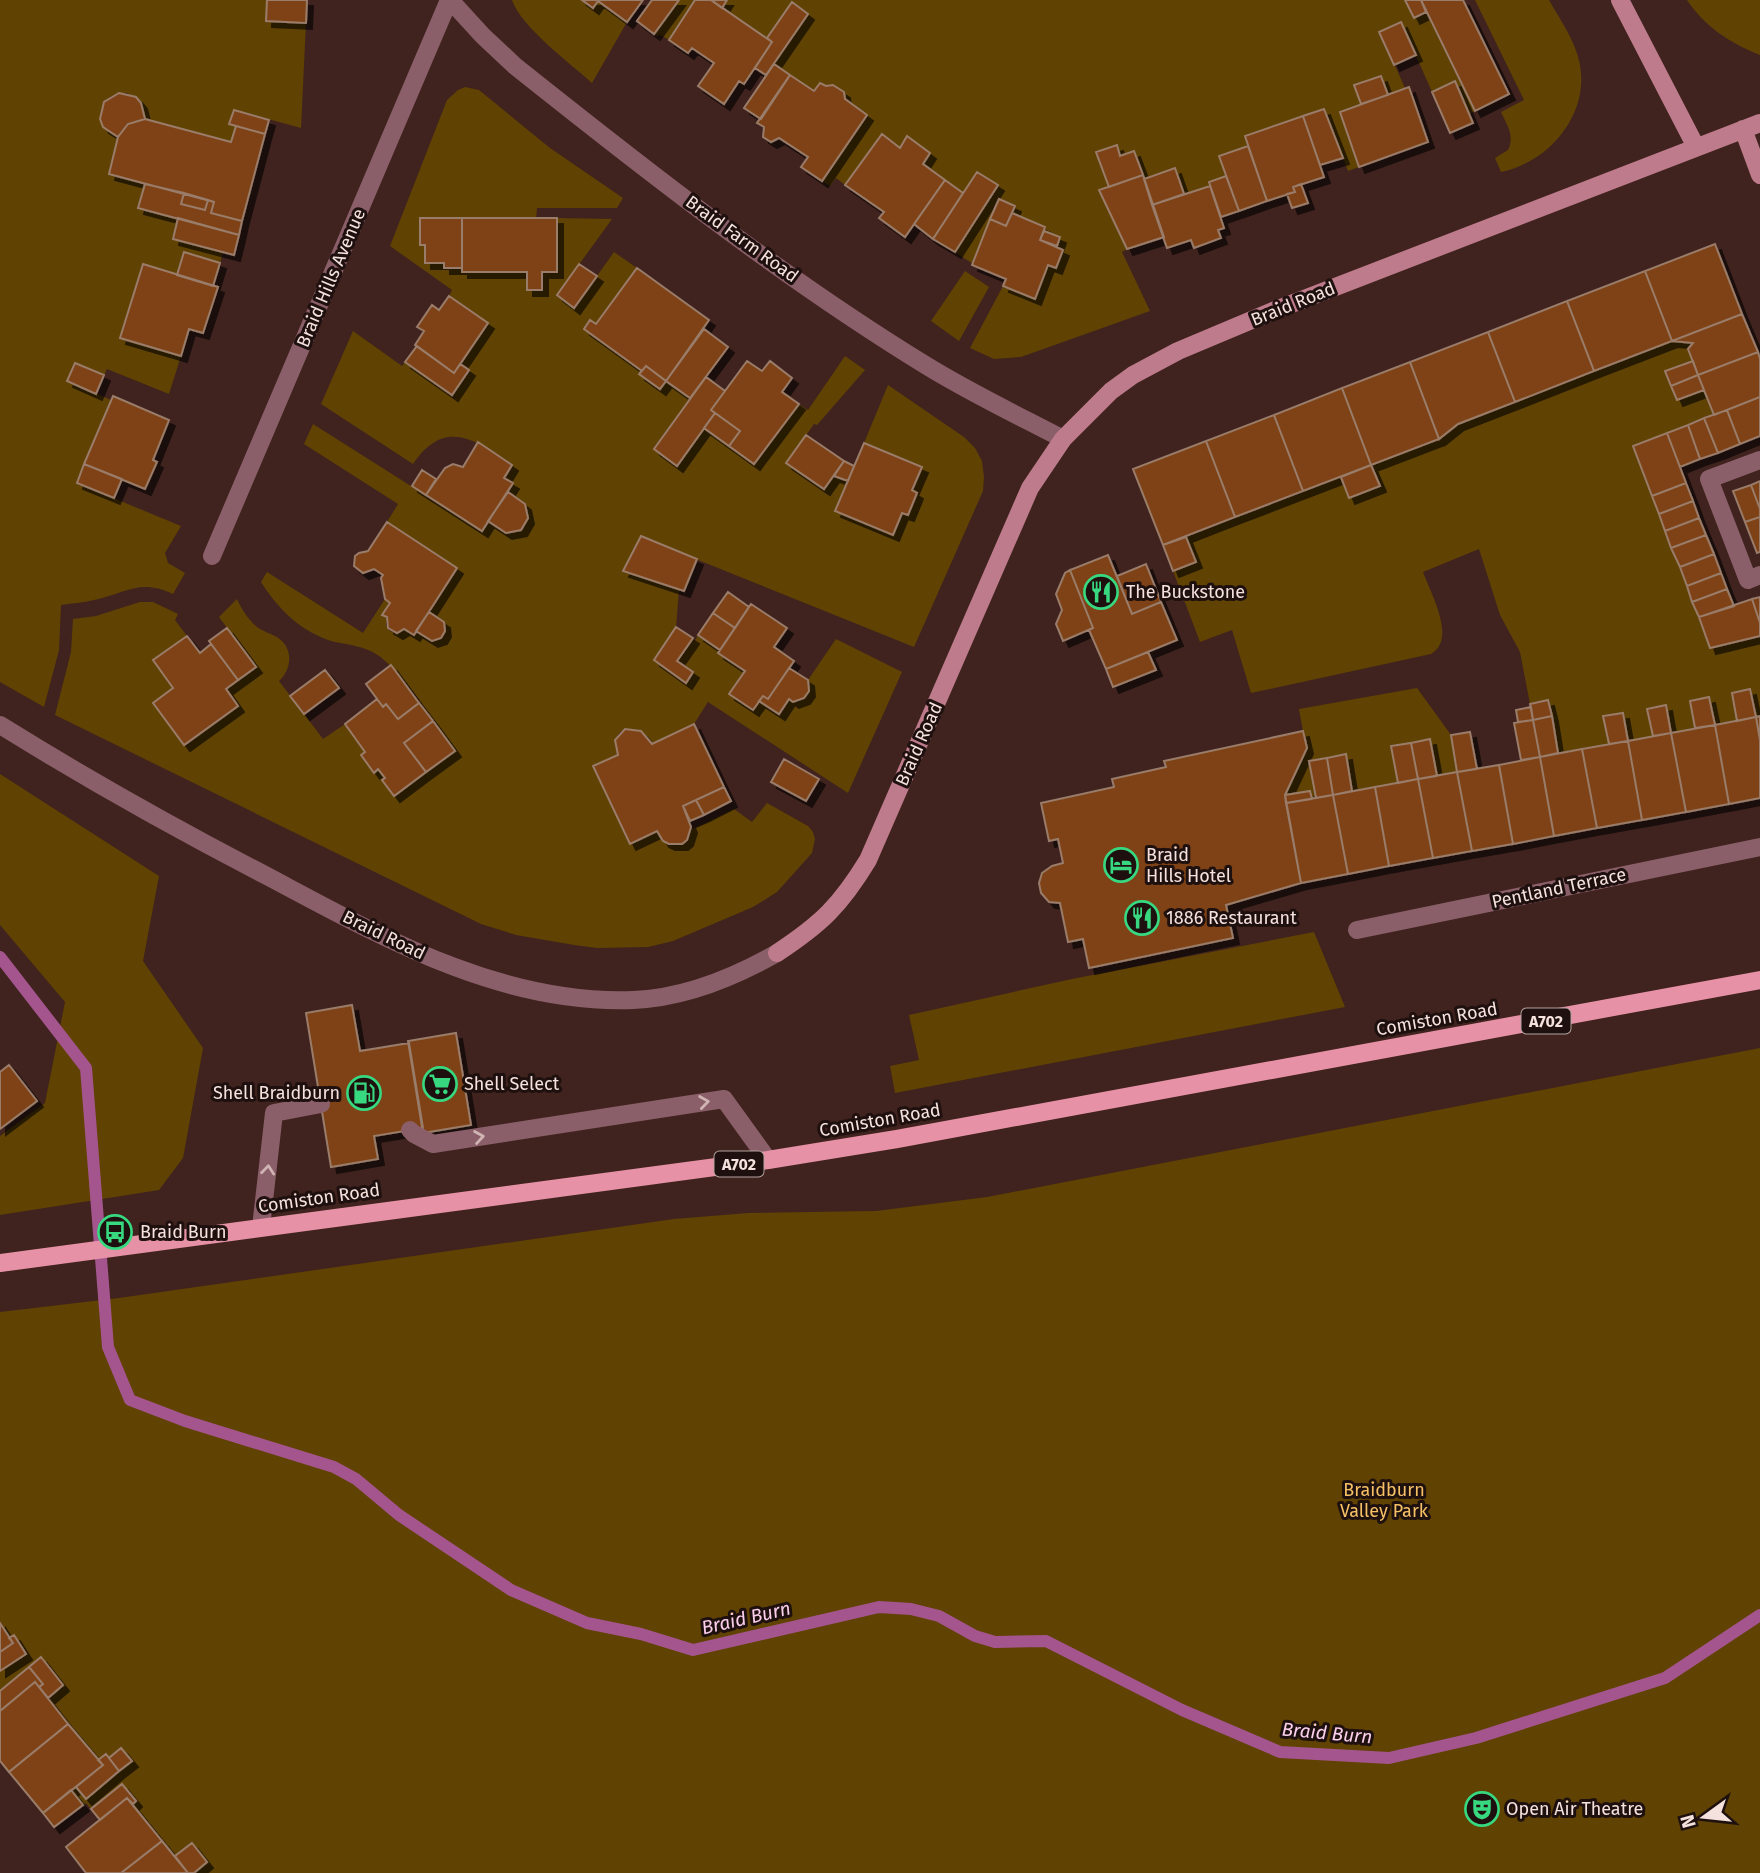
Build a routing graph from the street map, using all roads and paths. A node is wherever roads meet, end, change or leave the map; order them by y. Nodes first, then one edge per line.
1 (449, 0) edge
2 (1620, 0) edge
3 (1760, 122) edge
4 (1742, 129) junction
5 (1696, 147) junction
6 (1760, 175) edge
7 (1063, 439) junction
8 (1760, 460) edge
9 (212, 556) dead end
10 (1760, 575) edge
11 (0, 725) edge
12 (1760, 847) edge
13 (1357, 930) dead end
14 (1760, 980) edge
15 (321, 1104) dead end
16 (410, 1130) dead end
17 (768, 1160) junction
18 (261, 1227) junction
19 (0, 1263) edge

1 - 7 street, Braid Farm Road
1 - 9 street, Braid Hills Avenue
2 - 5 street
3 - 4 street, Braid Road
4 - 5 street, Braid Road
4 - 6 street
5 - 7 street, Braid Road
7 - 11 street, Braid Road
8 - 10 street
12 - 13 street, Pentland Terrace
14 - 17 main road, Comiston Road / A702
18 -> 15 street
16 -> 17 street
17 - 18 main road, Comiston Road / A702
18 - 19 main road, Comiston Road / A702

